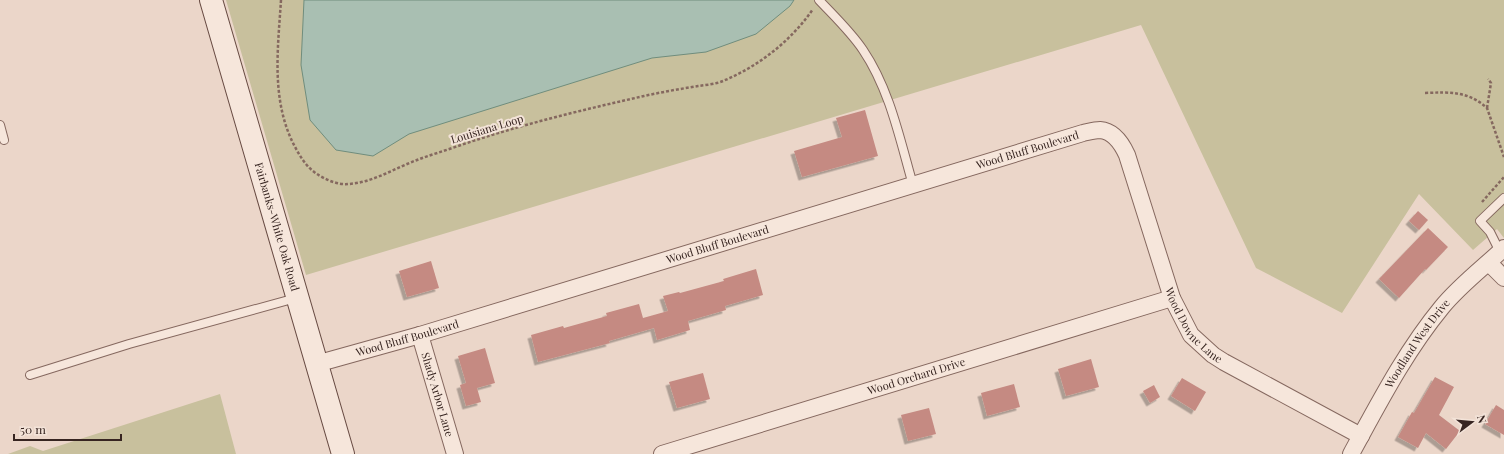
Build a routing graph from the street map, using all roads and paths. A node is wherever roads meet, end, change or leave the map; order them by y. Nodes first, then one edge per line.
1 (211, 0) edge
2 (281, 0) edge
3 (817, 2) edge
4 (1488, 79) dead end
5 (1425, 93) dead end
6 (1487, 108) junction
7 (0, 125) edge
8 (1117, 139) joint
9 (4, 140) dead end
10 (1504, 157) edge
11 (1504, 177) edge
12 (913, 185) junction
13 (1504, 198) edge
14 (1478, 207) dead end
15 (1502, 250) edge
16 (1489, 263) junction
17 (1504, 278) edge
18 (297, 298) junction
19 (1172, 298) junction
20 (420, 335) junction
21 (316, 364) junction
22 (30, 374) dead end
23 (1361, 436) junction
24 (343, 454) edge
25 (455, 454) edge
26 (662, 454) edge
27 (1351, 454) edge

1 - 18 street, Fairbanks-White Oak Road
2 - 3 path, Louisiana Loop
3 - 12 lane
4 - 6 path
5 - 6 path
6 - 10 path
7 - 9 lane
8 - 12 street, Wood Bluff Boulevard
8 - 19 street, Wood Downe Lane
11 - 14 path
12 - 20 street, Wood Bluff Boulevard
13 - 15 lane
15 - 16 street, Woodland West Drive
16 - 17 street
16 - 23 street, Woodland West Drive
18 - 21 street, Fairbanks-White Oak Road
18 - 22 lane
19 - 23 street, Wood Downe Lane
19 - 26 street, Wood Orchard Drive
20 - 21 street, Wood Bluff Boulevard
20 - 25 street, Shady Arbor Lane
21 - 24 street, Fairbanks-White Oak Road
23 - 27 street, Woodland West Drive

